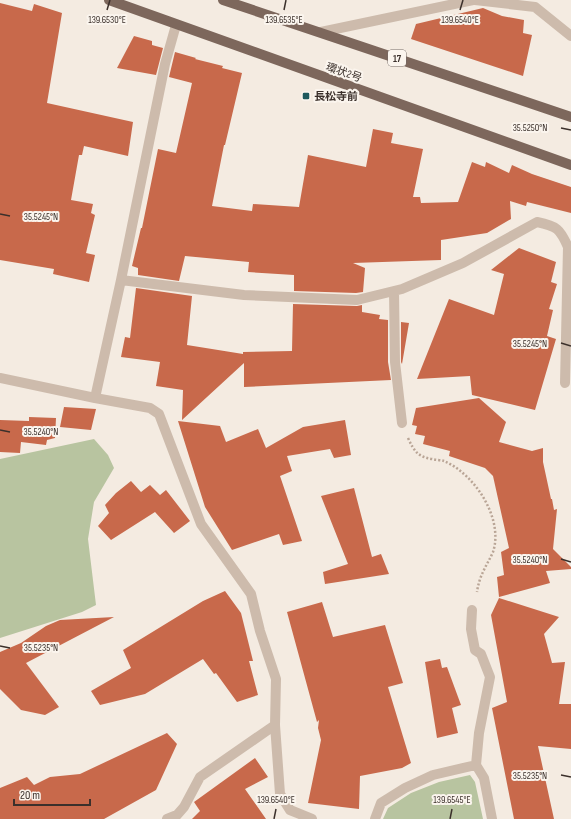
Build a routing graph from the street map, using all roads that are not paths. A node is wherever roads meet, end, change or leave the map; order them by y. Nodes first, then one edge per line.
1 (109, 0) edge
2 (222, 0) edge
3 (474, 0) edge
4 (176, 25) junction
5 (321, 32) junction
6 (571, 36) edge
7 (571, 117) edge
8 (571, 165) edge
9 (121, 280) junction
10 (394, 291) junction
11 (0, 378) edge
12 (564, 383) dead end
13 (95, 398) junction
14 (402, 423) dead end
15 (472, 610) dead end
16 (275, 725) junction
17 (476, 765) junction
18 (300, 816) edge
19 (167, 819) edge
20 (312, 819) edge
21 (374, 819) edge
22 (492, 819) edge

1 - 4 main road, 環状2号
2 - 5 main road, 17
3 - 5 street
3 - 6 street
4 - 8 main road, 環状2号
4 - 9 street
5 - 7 main road, 17
9 - 10 street
9 - 13 street
10 - 12 street
10 - 14 street
11 - 13 street
13 - 16 street
15 - 17 street
16 - 18 street
16 - 19 street
17 - 21 street
17 - 22 street
18 - 20 street

